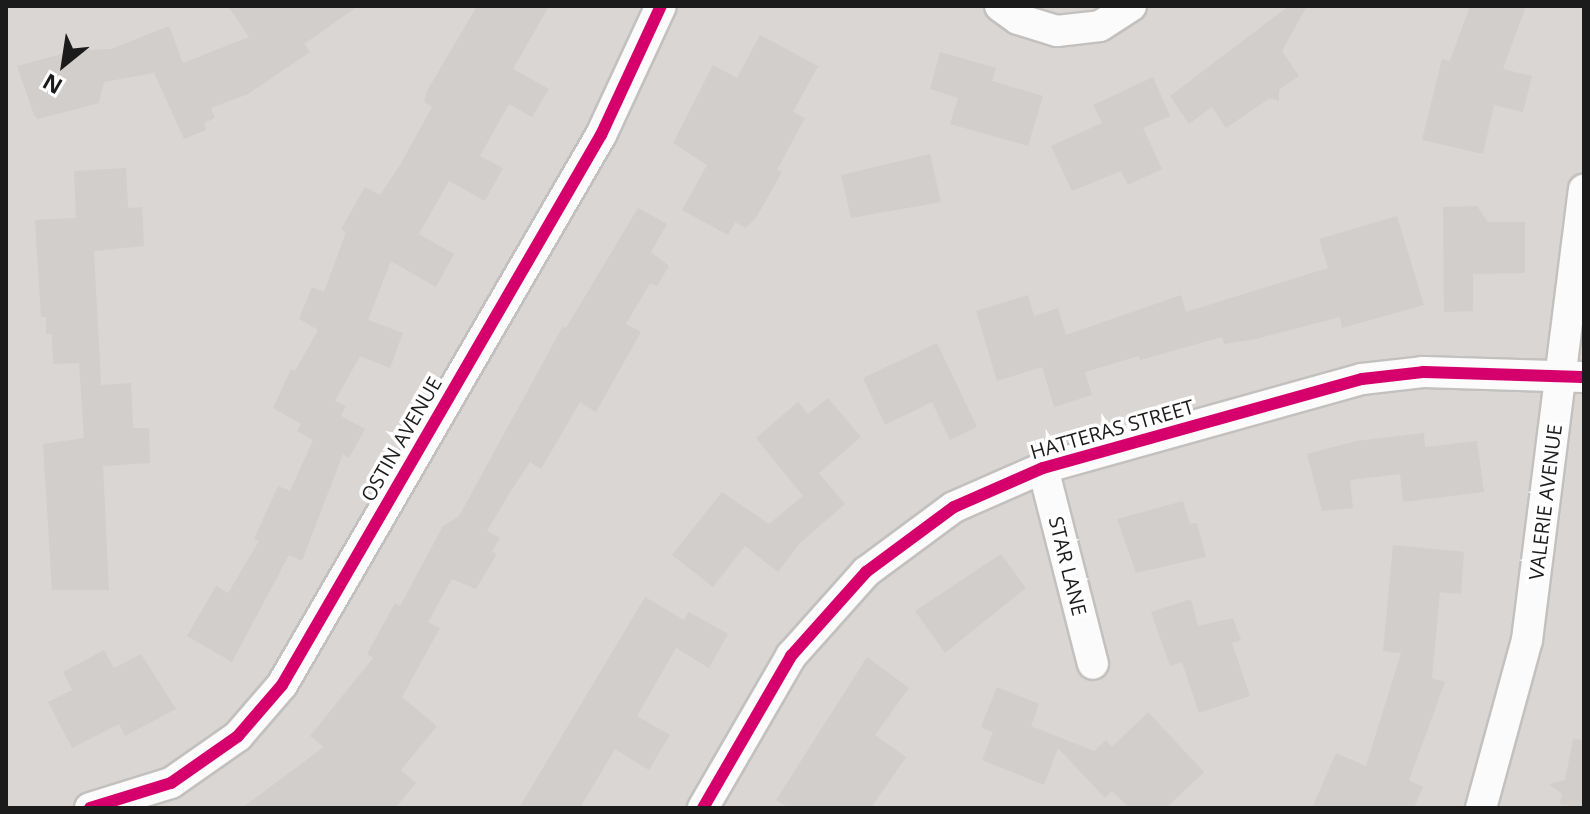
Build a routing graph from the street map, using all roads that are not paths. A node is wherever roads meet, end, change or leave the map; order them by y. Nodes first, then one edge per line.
1 (661, 6) edge
2 (1000, 6) edge
3 (1131, 6) edge
4 (1584, 190) edge
5 (1572, 377) edge
6 (1043, 468) junction
7 (1093, 664) dead end
8 (90, 808) edge
9 (703, 808) edge
10 (1481, 808) edge

1 - 8 street, OSTIN AVENUE
2 - 3 street
4 - 5 street, VALERIE AVENUE
5 - 6 street, HATTERAS STREET
5 - 10 street, VALERIE AVENUE
6 - 7 street, STAR LANE
6 - 9 street, HATTERAS STREET

